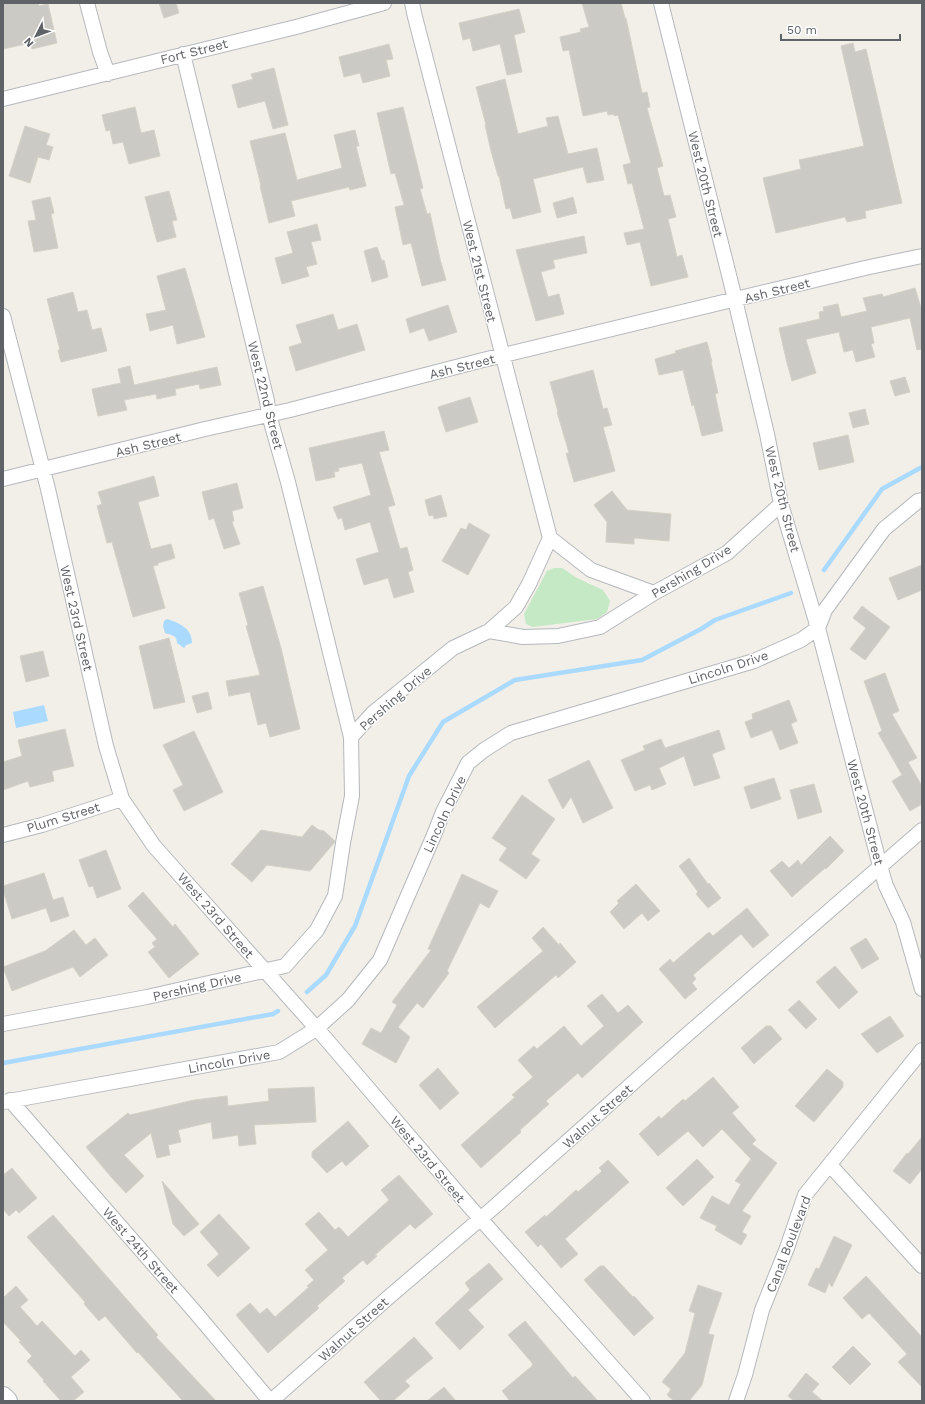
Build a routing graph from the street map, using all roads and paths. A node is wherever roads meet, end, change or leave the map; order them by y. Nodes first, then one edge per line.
1 (87, 3) edge
2 (384, 3) edge
3 (412, 3) edge
4 (661, 3) edge
5 (183, 54) junction
6 (108, 74) junction
7 (3, 99) edge
8 (922, 256) edge
9 (734, 300) junction
10 (3, 316) edge
11 (502, 356) junction
12 (269, 415) junction
13 (43, 470) junction
14 (3, 479) edge
15 (922, 500) edge
16 (781, 504) junction
17 (550, 538) junction
18 (654, 593) junction
19 (818, 628) junction
20 (489, 631) junction
21 (351, 737) junction
22 (122, 799) junction
23 (922, 830) edge
24 (3, 835) edge
25 (880, 866) junction
26 (264, 970) junction
27 (922, 989) edge
28 (3, 1024) edge
29 (316, 1029) junction
30 (922, 1050) edge
31 (6, 1101) edge
32 (830, 1165) junction
33 (480, 1218) junction
34 (922, 1266) edge
35 (3, 1397) edge
36 (7, 1401) edge
37 (270, 1401) edge
38 (643, 1401) edge
39 (736, 1401) edge

1 - 6 street
2 - 5 street, Fort Street
3 - 11 street, West 21st Street
4 - 9 street, West 20th Street
5 - 6 street, Fort Street
5 - 12 street, West 22nd Street
6 - 7 street, Fort Street
8 - 9 street, Ash Street
9 - 11 street, Ash Street
9 - 16 street, West 20th Street
10 - 13 street, West 23rd Street
11 - 12 street, Ash Street
11 - 17 street, West 21st Street
12 - 13 street, Ash Street
12 - 21 street, West 22nd Street
13 - 14 street, Ash Street
13 - 22 street, West 23rd Street
15 - 19 street
16 - 18 street, Pershing Drive
16 - 19 street, West 20th Street
17 - 18 street
17 - 20 street
18 - 20 street, Pershing Drive
19 - 25 street, West 20th Street
19 - 29 street, Lincoln Drive
20 - 21 street, Pershing Drive
21 - 26 street, Pershing Drive
22 - 24 street, Plum Street
22 - 26 street, West 23rd Street
23 - 25 street, Walnut Street
25 - 27 street, West 20th Street
25 - 33 street, Walnut Street
26 - 28 street, Pershing Drive
26 - 29 street, West 23rd Street
29 - 31 street, Lincoln Drive
29 - 33 street, West 23rd Street
30 - 32 street, Canal Boulevard
31 - 37 street, West 24th Street
32 - 34 street
32 - 39 street, Canal Boulevard
33 - 37 street, Walnut Street
33 - 38 street, West 23rd Street
35 - 36 main road

